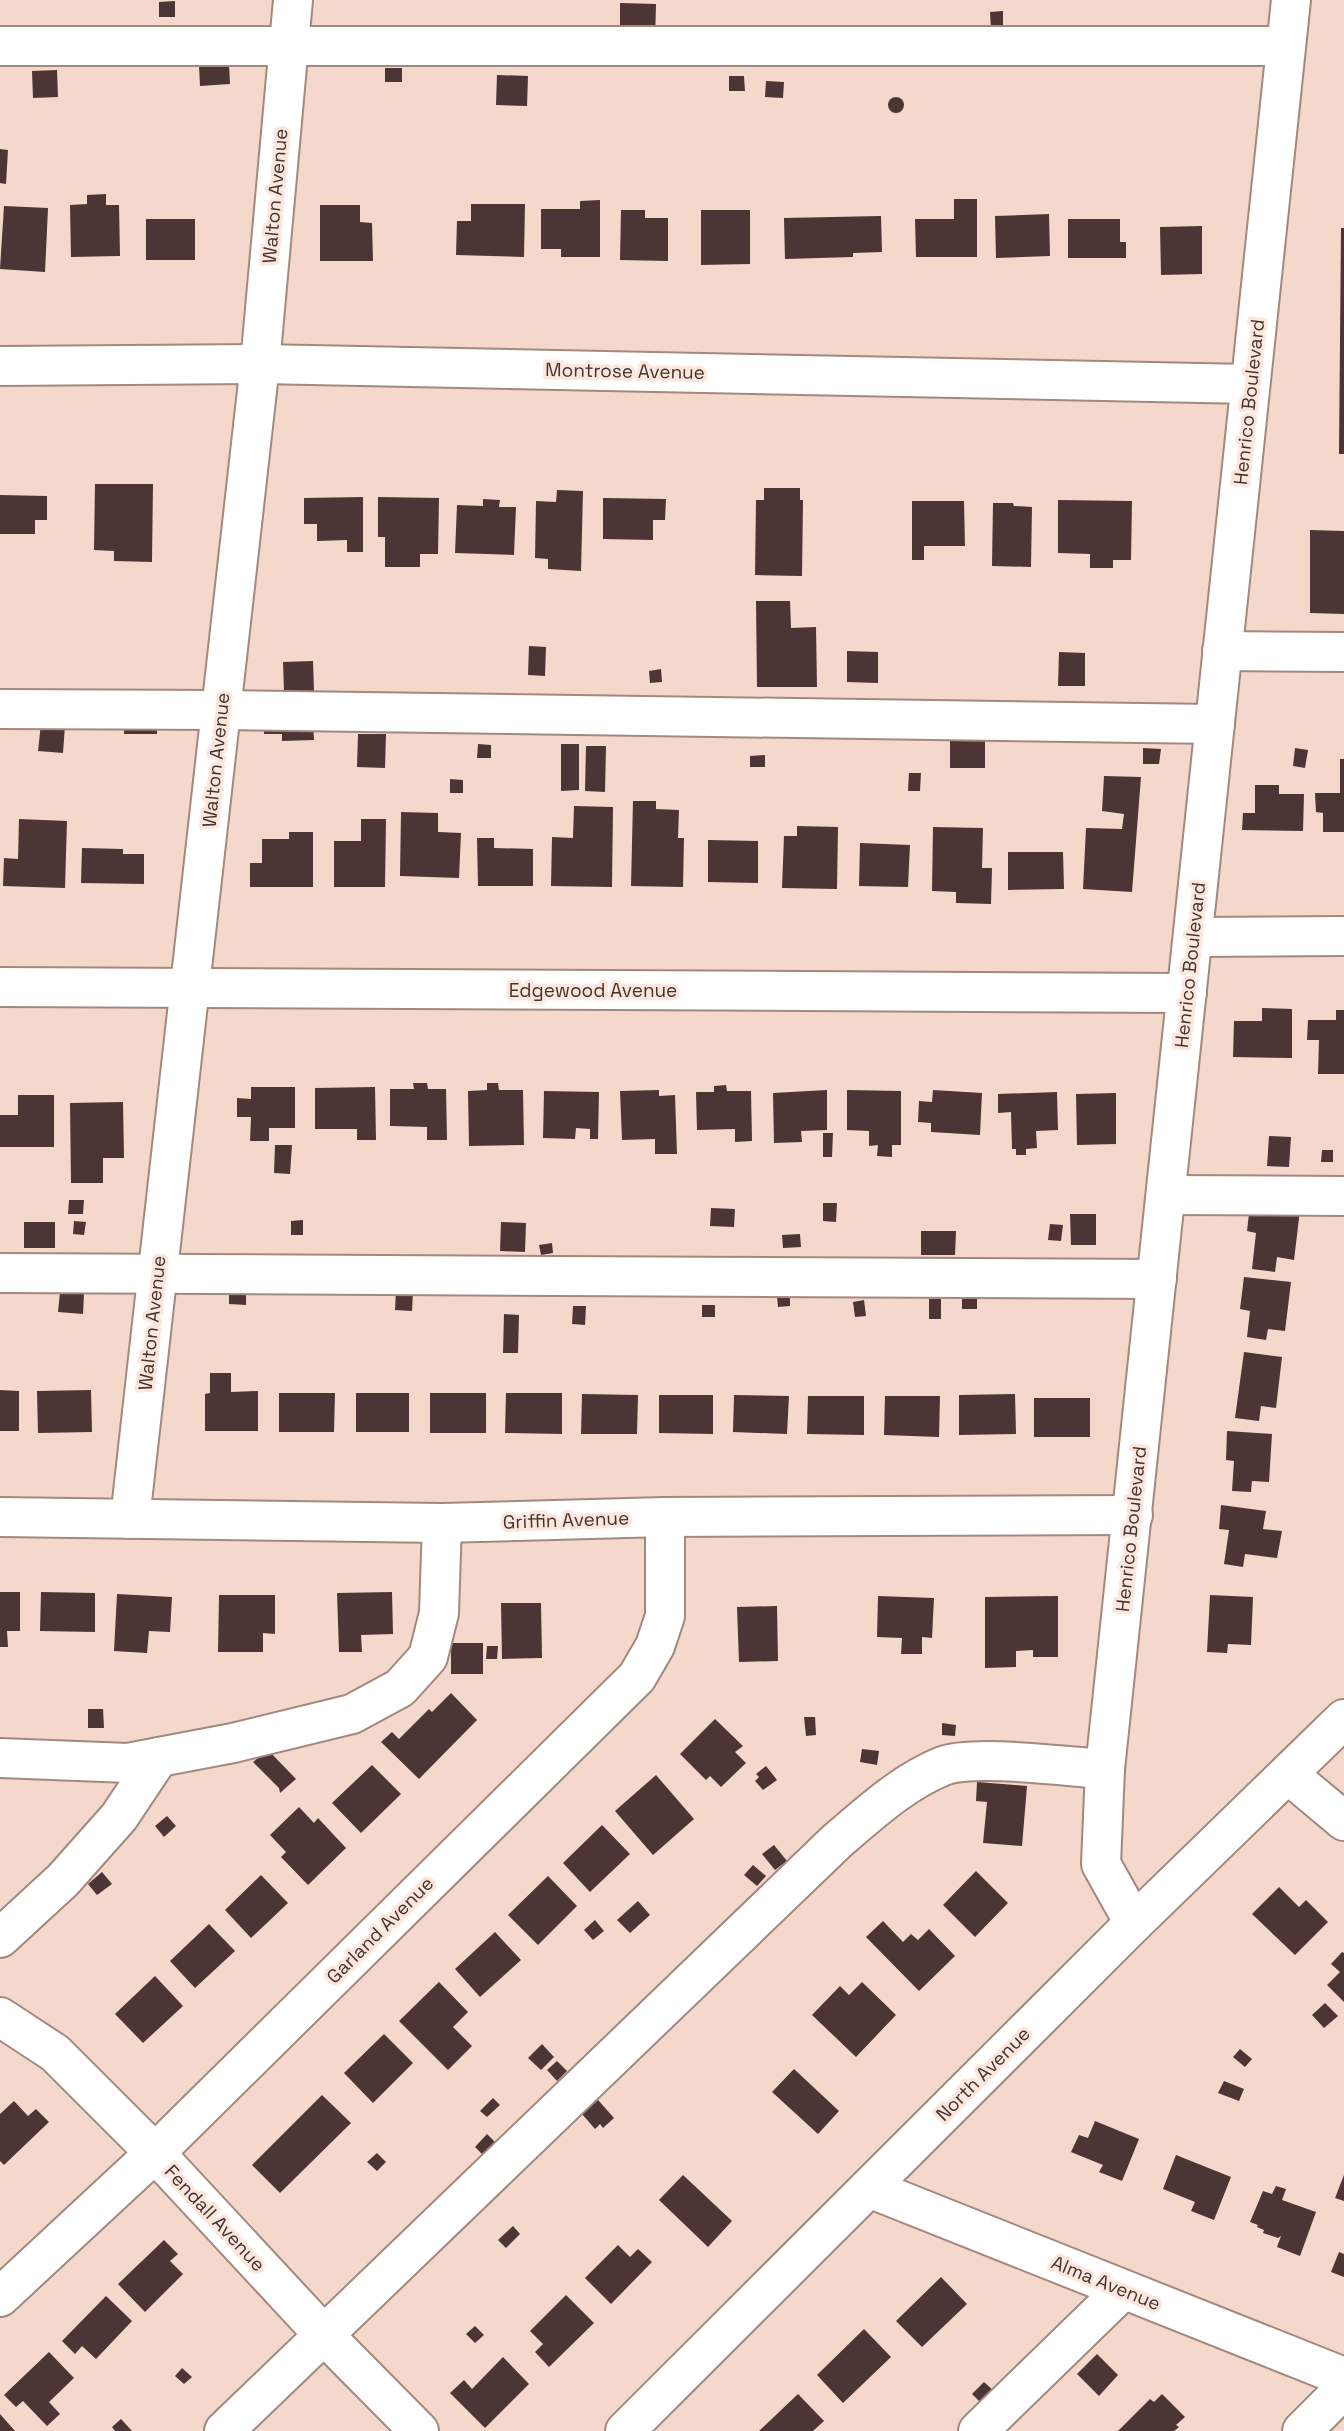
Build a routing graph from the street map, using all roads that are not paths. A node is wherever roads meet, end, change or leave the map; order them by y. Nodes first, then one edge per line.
1 (293, 0) edge
2 (1291, 0) edge
3 (0, 46) edge
4 (1286, 46) junction
5 (288, 48) junction
6 (260, 364) junction
7 (0, 366) edge
8 (1251, 384) junction
9 (1223, 651) junction
10 (1344, 652) edge
11 (0, 709) edge
12 (222, 710) junction
13 (1215, 724) junction
14 (1344, 936) edge
15 (1193, 937) junction
16 (0, 987) edge
17 (191, 989) junction
18 (1187, 993) junction
19 (1166, 1195) junction
20 (1344, 1196) edge
21 (0, 1273) edge
22 (158, 1274) junction
23 (1157, 1279) junction
24 (1133, 1515) junction
25 (0, 1517) edge
26 (665, 1517) junction
27 (130, 1519) junction
28 (442, 1524) junction
29 (1344, 1719) edge
30 (159, 1757) junction
31 (0, 1758) edge
32 (1105, 1769) junction
33 (1289, 1775) junction
34 (1344, 1821) edge
35 (1134, 1923) junction
36 (0, 1938) edge
37 (0, 2017) edge
38 (155, 2153) junction
39 (869, 2188) junction
40 (1123, 2290) junction
41 (0, 2297) edge
42 (324, 2335) junction
43 (1344, 2377) edge
44 (1344, 2389) edge
45 (224, 2431) edge
46 (419, 2431) edge
47 (625, 2431) edge
48 (978, 2431) edge
49 (1302, 2431) edge

1 - 5 street, Walton Avenue
2 - 4 street, Henrico Boulevard
3 - 5 street
4 - 5 street
4 - 8 street, Henrico Boulevard
5 - 6 street, Walton Avenue
6 - 7 street, Montrose Avenue
6 - 8 street, Montrose Avenue
6 - 12 street, Walton Avenue
8 - 9 street, Henrico Boulevard
9 - 10 street
9 - 13 street, Henrico Boulevard
11 - 12 street
12 - 13 street
12 - 17 street, Walton Avenue
13 - 15 street, Henrico Boulevard
14 - 15 street
15 - 18 street, Henrico Boulevard
16 - 17 street, Edgewood Avenue
17 - 18 street, Edgewood Avenue
17 - 22 street, Walton Avenue
18 - 19 street, Henrico Boulevard
19 - 20 street
19 - 23 street, Henrico Boulevard
21 - 22 street
22 - 23 street
22 - 27 street, Walton Avenue
23 - 24 street, Henrico Boulevard
24 - 26 street, Griffin Avenue
24 - 32 street, Henrico Boulevard
25 - 27 street, Griffin Avenue
26 - 28 street, Griffin Avenue
26 - 38 street, Garland Avenue
27 - 28 street, Griffin Avenue
28 - 30 street
29 - 33 street, North Avenue
30 - 31 street
30 - 36 street
32 - 35 street, Henrico Boulevard
32 - 42 street
33 - 34 street
33 - 35 street, North Avenue
35 - 39 street, North Avenue
37 - 38 street, Fendall Avenue
38 - 41 street, Garland Avenue
38 - 42 street, Fendall Avenue
39 - 40 street, Alma Avenue
39 - 47 street, North Avenue
40 - 43 street, Alma Avenue
40 - 48 street
42 - 45 street
42 - 46 street, Fendall Avenue
44 - 49 street

